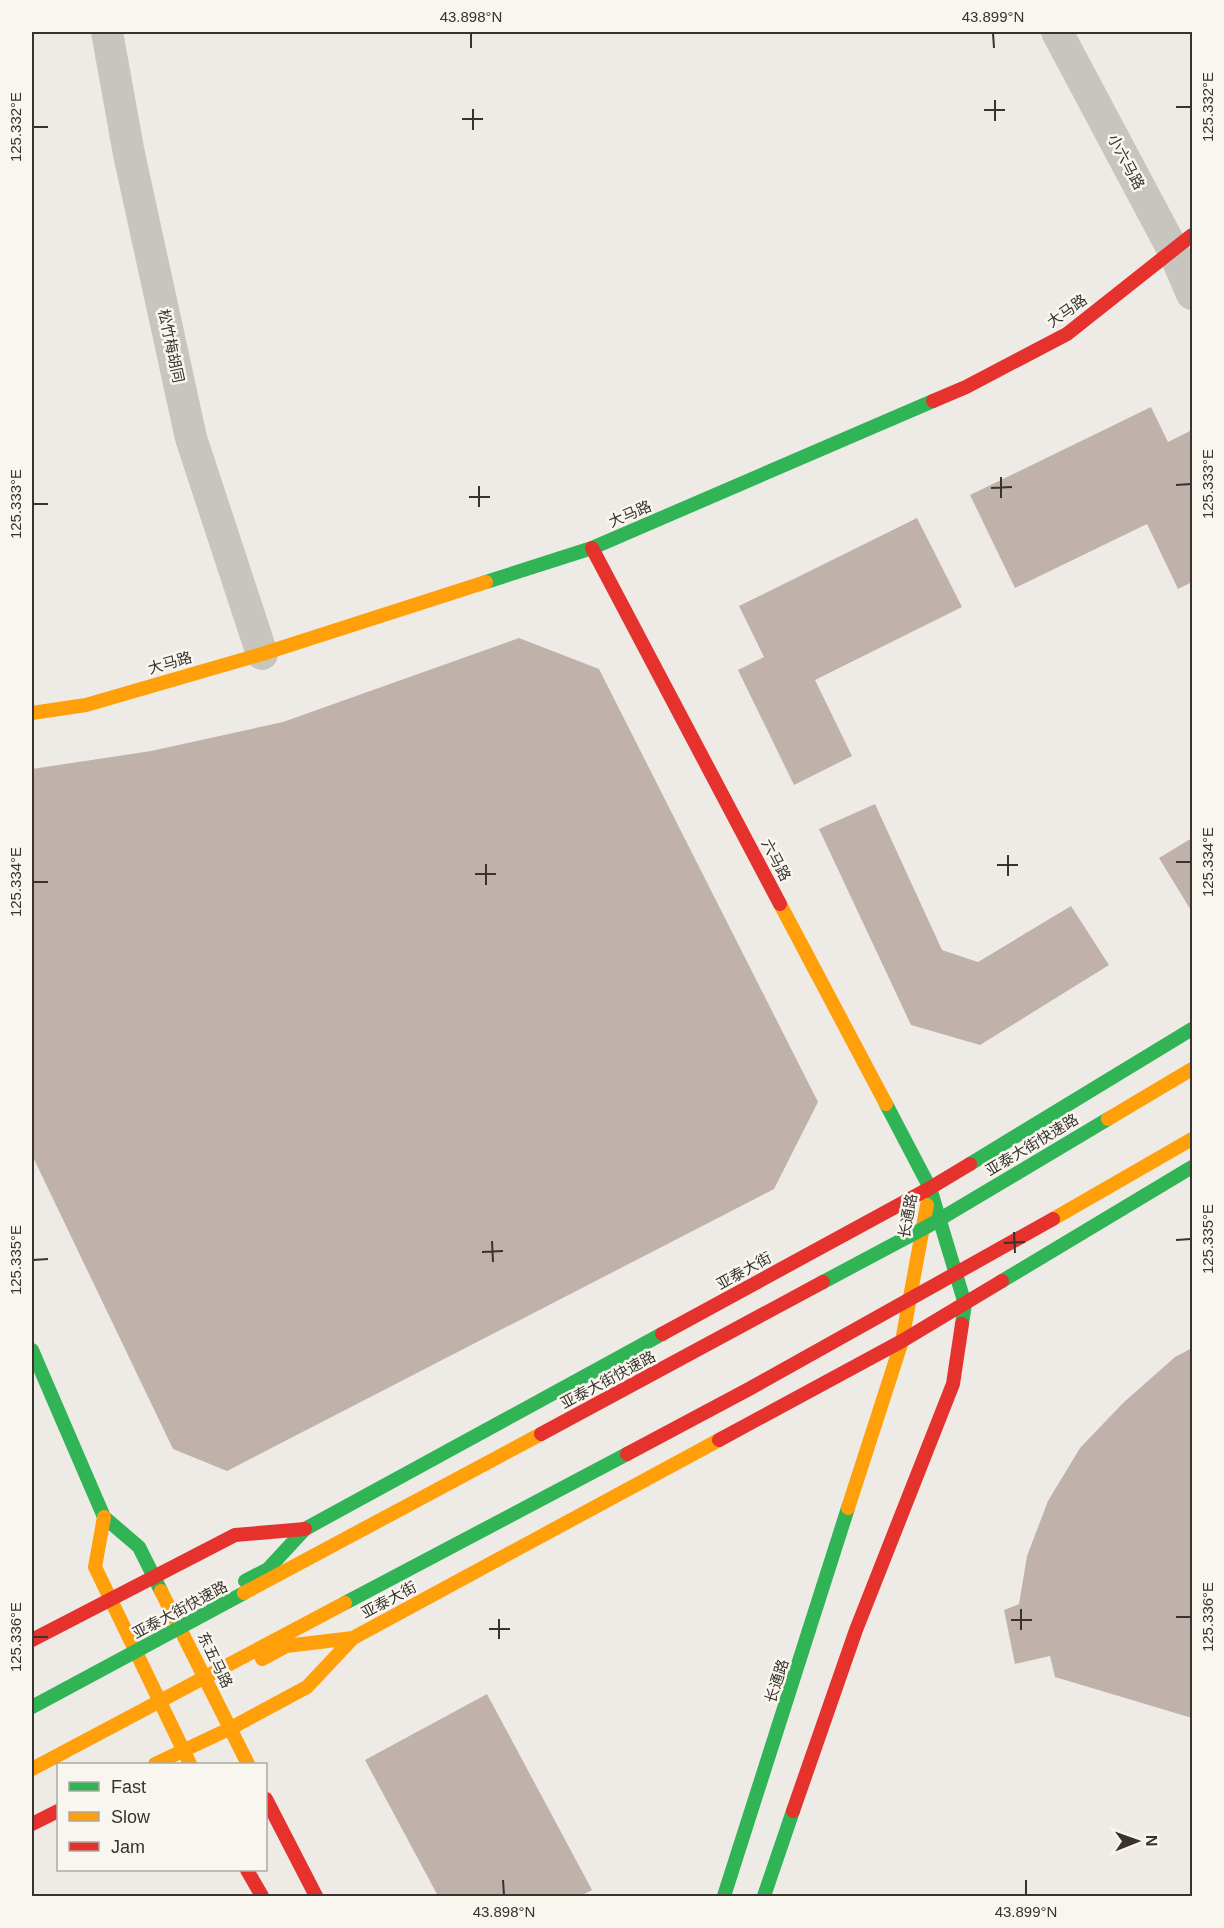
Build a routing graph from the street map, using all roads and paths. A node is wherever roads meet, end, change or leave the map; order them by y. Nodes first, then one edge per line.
1 (107, 32) edge
2 (1057, 32) edge
3 (1183, 242) edge
4 (1192, 294) edge
5 (592, 548) junction
6 (262, 654) junction
7 (32, 713) edge
8 (1192, 1029) edge
9 (1192, 1069) edge
10 (1192, 1139) edge
11 (1192, 1167) edge
12 (930, 1188) junction
13 (965, 1305) junction
14 (902, 1341) junction
15 (32, 1350) edge
16 (104, 1517) junction
17 (305, 1529) junction
18 (155, 1575) junction
19 (111, 1599) junction
20 (176, 1617) junction
21 (353, 1638) junction
22 (32, 1640) edge
23 (131, 1641) junction
24 (210, 1687) junction
25 (32, 1694) edge
26 (32, 1707) edge
27 (163, 1711) junction
28 (229, 1729) junction
29 (183, 1751) junction
30 (64, 1763) edge
31 (157, 1763) edge
32 (189, 1763) edge
33 (247, 1763) edge
34 (57, 1767) edge
35 (32, 1769) edge
36 (32, 1780) edge
37 (267, 1801) edge
38 (57, 1812) edge
39 (32, 1824) edge
40 (248, 1871) edge
41 (262, 1896) edge
42 (316, 1896) edge
43 (724, 1896) edge
44 (764, 1896) edge

1 - 6 street, 松竹梅胡同
2 - 3 street, 小六马路
3 - 4 street, 小六马路
3 - 5 main road, 大马路
5 - 6 main road, 大马路
5 - 12 main road, 六马路
6 - 7 main road, 大马路
8 - 12 main road, 亚泰大街
9 - 26 main road, 亚泰大街快速路, bridge
10 - 35 main road, bridge
11 - 13 main road, 亚泰大街
12 - 13 main road, 长通路
12 - 14 main road, 长通路
12 - 17 main road, 亚泰大街
13 - 14 main road, 亚泰大街
13 - 44 main road, 长通路
14 - 21 main road, 亚泰大街
14 - 43 main road, 长通路
15 - 16 main road, 东五马路
16 - 18 main road, 东五马路
16 - 19 main road
17 - 18 main road, 亚泰大街
17 - 20 main road, 亚泰大街
18 - 19 main road, 亚泰大街
18 - 20 main road, 东五马路
19 - 22 main road, 亚泰大街
19 - 23 main road
20 - 23 main road, 亚泰大街
20 - 24 main road, 东五马路
21 - 24 main road, 亚泰大街
21 - 28 main road, 亚泰大街
23 - 25 main road, 亚泰大街
23 - 27 main road
24 - 27 main road, 亚泰大街
24 - 28 main road, 东五马路
27 - 29 main road
27 - 30 main road, 亚泰大街
28 - 29 main road, 亚泰大街
28 - 33 main road, 东五马路
29 - 31 main road, 亚泰大街
29 - 32 main road
34 - 36 main road, 亚泰大街
37 - 42 main road
38 - 39 main road
40 - 41 main road

